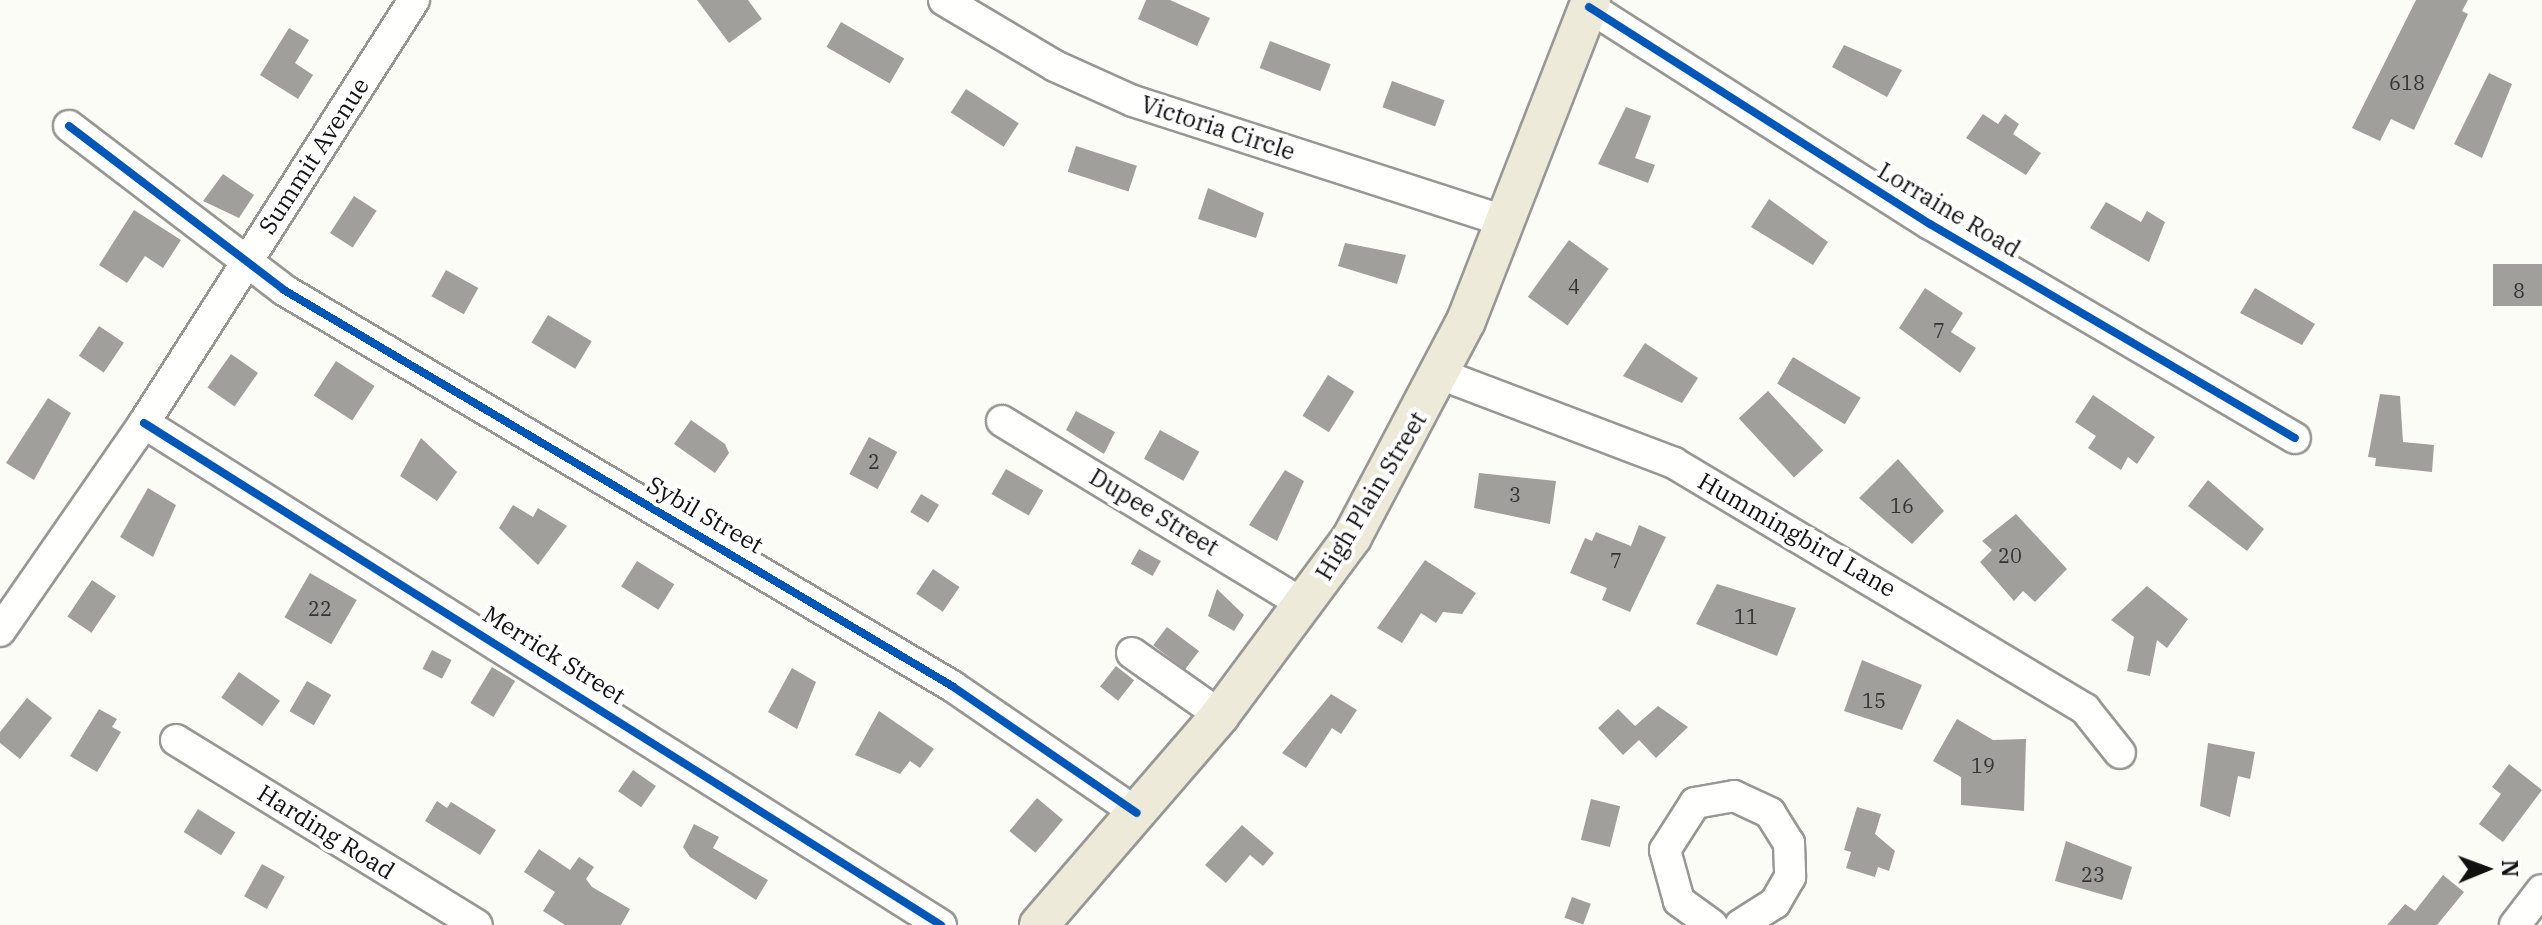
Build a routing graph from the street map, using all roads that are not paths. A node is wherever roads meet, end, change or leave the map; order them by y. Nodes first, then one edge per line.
1 (414, 0) edge
2 (944, 0) edge
3 (1590, 4) edge
4 (69, 126) dead end
5 (1507, 222) junction
6 (246, 262) junction
7 (1440, 374) junction
8 (1002, 421) dead end
9 (144, 423) junction
10 (2295, 438) dead end
11 (1305, 605) junction
12 (0, 631) edge
13 (1132, 653) dead end
14 (1220, 715) junction
15 (176, 740) dead end
16 (2120, 753) dead end
17 (1137, 813) junction
18 (2542, 890) edge
19 (1702, 924) edge
20 (477, 925) edge
21 (941, 925) edge
22 (1039, 925) edge
23 (1712, 925) edge
24 (1740, 925) edge
25 (2515, 925) edge

1 - 6 street, Summit Avenue
2 - 5 street, Victoria Circle
3 - 5 main road, High Plain Street
3 - 10 street, Lorraine Road
4 - 6 street, Sybil Street
5 - 7 main road, High Plain Street
6 - 9 street, Summit Avenue
6 - 17 street, Sybil Street
7 - 11 main road, High Plain Street
7 - 16 street, Hummingbird Lane
8 - 11 street, Dupee Street
9 - 12 street, Summit Avenue
9 - 21 street, Merrick Street
11 - 14 main road, High Plain Street
13 - 14 street
14 - 17 main road, High Plain Street
15 - 20 street, Harding Road
17 - 22 main road, High Plain Street
18 - 25 street
19 - 23 street
19 - 24 street

